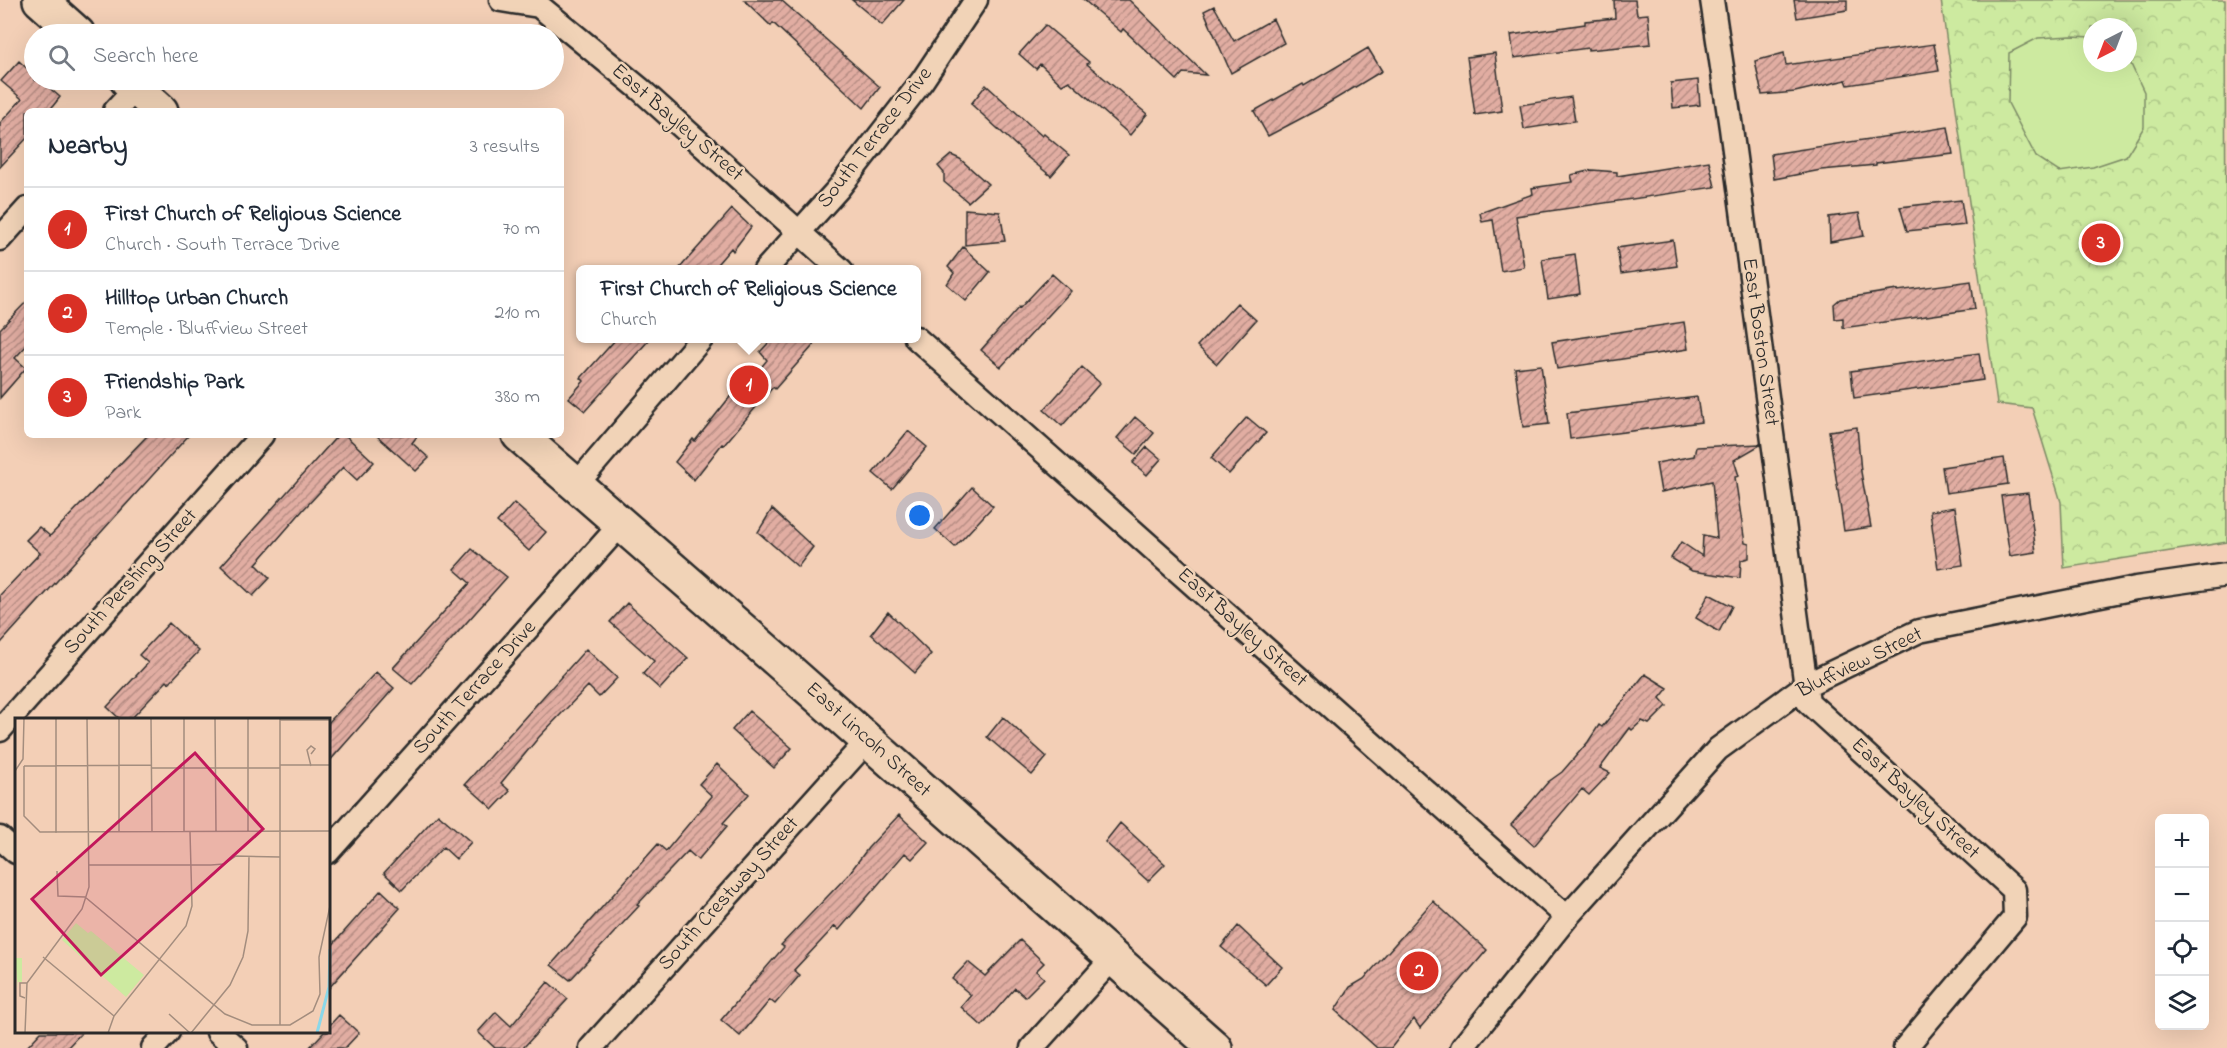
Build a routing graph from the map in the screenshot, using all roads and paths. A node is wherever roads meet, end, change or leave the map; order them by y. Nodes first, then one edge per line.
1 (40, 0) edge
2 (501, 0) edge
3 (976, 0) edge
4 (1712, 0) edge
5 (67, 24) edge
6 (561, 24) edge
7 (564, 27) edge
8 (126, 93) edge
9 (155, 108) edge
10 (24, 212) edge
11 (799, 232) junction
12 (0, 239) edge
13 (769, 265) edge
14 (835, 265) edge
15 (699, 343) edge
16 (921, 343) edge
17 (259, 438) edge
18 (522, 438) edge
19 (576, 485) junction
20 (621, 524) junction
21 (2227, 575) edge
22 (1806, 685) junction
23 (0, 730) edge
24 (868, 740) junction
25 (0, 838) edge
26 (330, 850) edge
27 (15, 851) edge
28 (1568, 917) junction
29 (1113, 958) junction
30 (167, 1033) edge
31 (219, 1033) edge
32 (153, 1048) edge
33 (236, 1048) edge
34 (591, 1048) edge
35 (1032, 1048) edge
36 (1215, 1048) edge
37 (1462, 1048) edge
38 (1905, 1048) edge

1 - 5 street
2 - 6 street, East Bayley Street
3 - 11 street, South Terrace Drive
4 - 22 street, East Boston Street
7 - 11 street, East Bayley Street
8 - 9 street
10 - 12 street
11 - 13 street, South Terrace Drive
11 - 14 street, East Bayley Street
15 - 19 street
16 - 28 street, East Bayley Street
17 - 23 street, South Pershing Street
18 - 19 street, East Lincoln Street
19 - 20 street, East Lincoln Street
20 - 24 street, East Lincoln Street
20 - 26 street, South Terrace Drive
21 - 22 street, Bluffview Street
22 - 28 street, Bluffview Street
22 - 38 street, East Bayley Street
24 - 29 street, East Lincoln Street
24 - 34 street, South Crestway Street
25 - 27 street
28 - 37 street, Bluffview Street
29 - 35 street
29 - 36 street, East Lincoln Street
30 - 32 street
31 - 33 street

